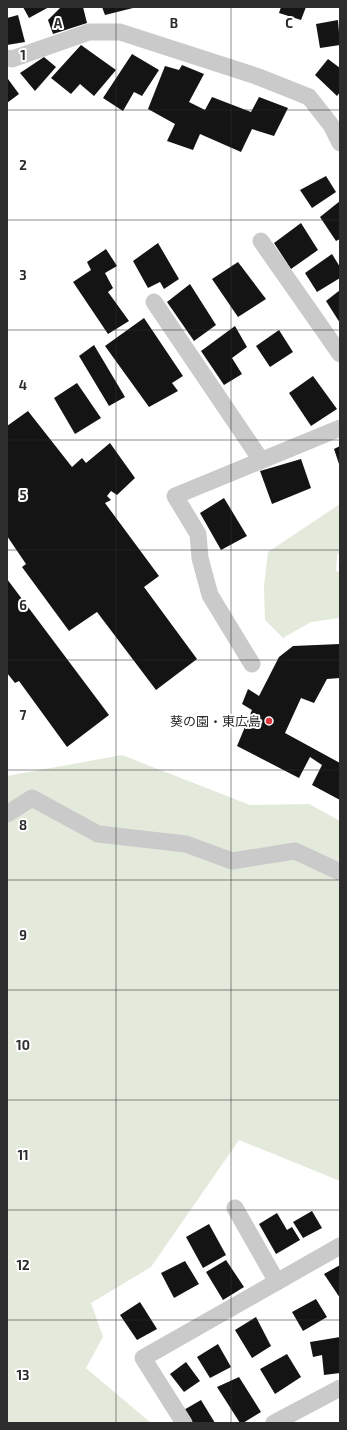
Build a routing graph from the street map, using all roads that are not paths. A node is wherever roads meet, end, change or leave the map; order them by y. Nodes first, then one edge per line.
1 (7, 58) edge
2 (336, 123) edge
3 (340, 143) edge
4 (261, 241) dead end
5 (154, 302) dead end
6 (340, 354) edge
7 (340, 428) edge
8 (261, 460) junction
9 (252, 664) dead end
10 (7, 814) edge
11 (340, 872) edge
12 (235, 1208) dead end
13 (340, 1246) edge
14 (277, 1282) junction
15 (340, 1388) edge
16 (184, 1423) edge
17 (274, 1423) edge

1 - 2 street
2 - 3 street
4 - 6 street
5 - 8 street
7 - 8 street
8 - 9 street
10 - 11 street
12 - 14 street
13 - 14 street
14 - 16 street
15 - 17 street

